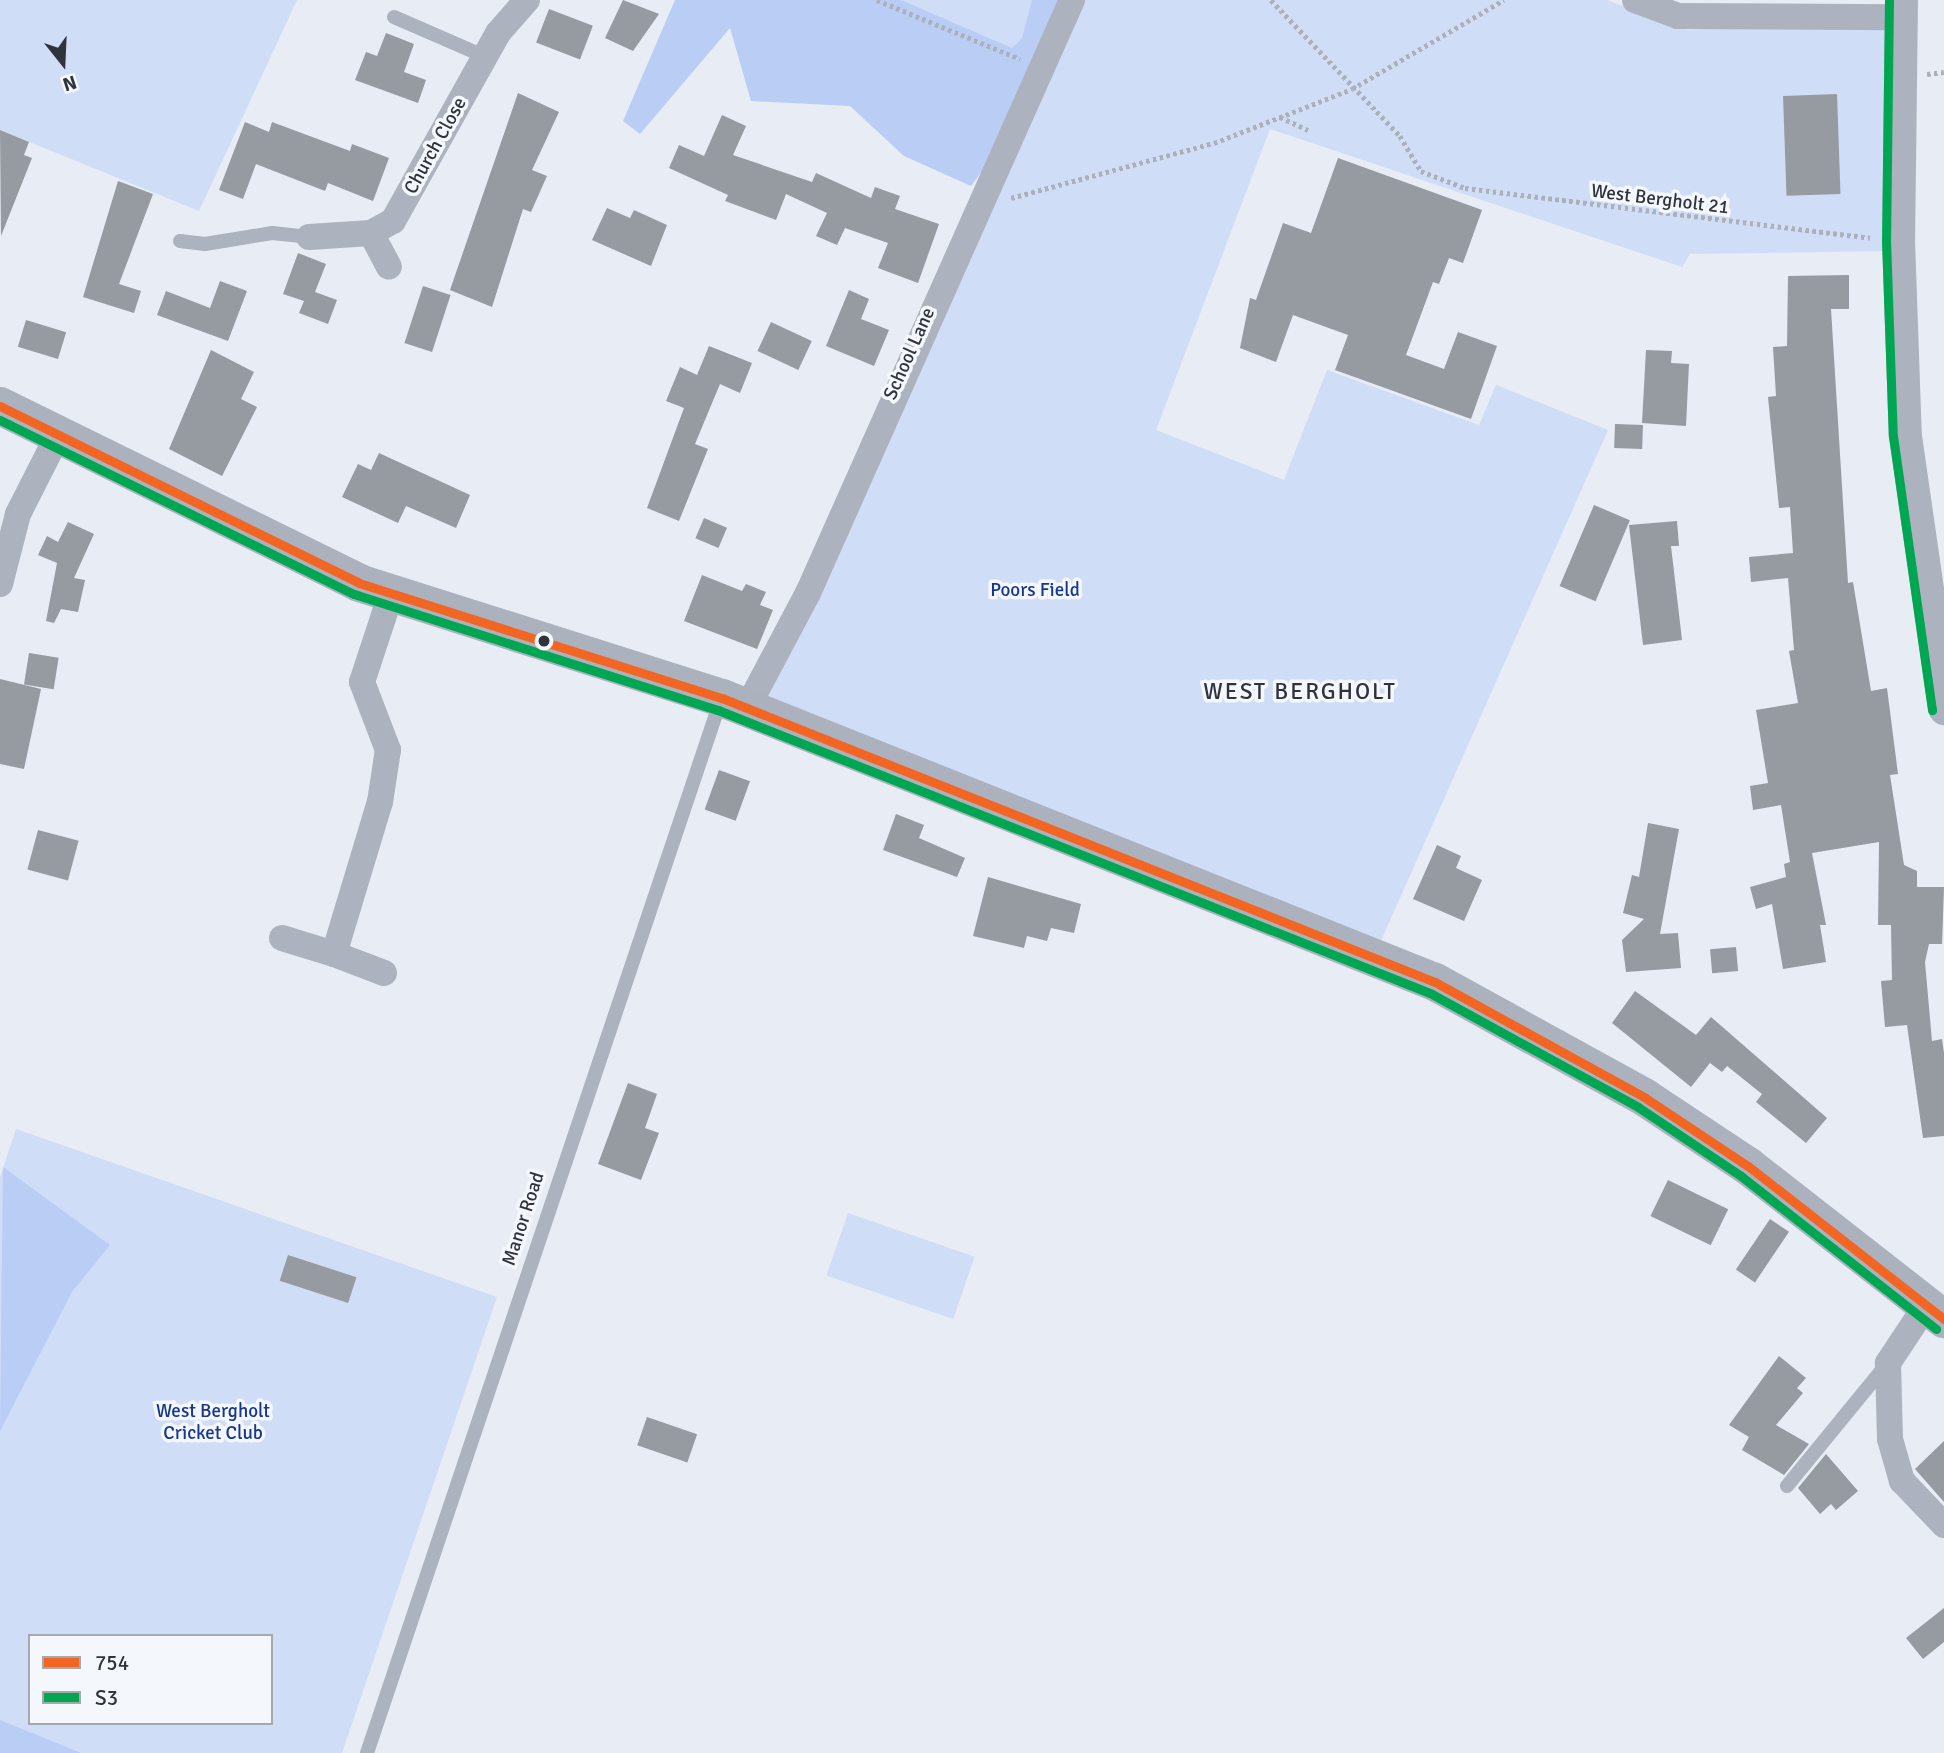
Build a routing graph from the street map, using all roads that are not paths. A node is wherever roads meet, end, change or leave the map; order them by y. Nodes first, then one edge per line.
1 (527, 0) edge
2 (1072, 0) edge
3 (1635, 0) edge
4 (1901, 9) edge
5 (394, 18) dead end
6 (486, 57) junction
7 (371, 233) junction
8 (309, 237) joint
9 (180, 241) dead end
10 (389, 267) dead end
11 (0, 406) edge
12 (58, 435) junction
13 (0, 584) edge
14 (391, 594) junction
15 (734, 703) junction
16 (1944, 708) edge
17 (282, 938) dead end
18 (334, 954) junction
19 (384, 972) dead end
20 (1935, 1312) edge
21 (1888, 1363) junction
22 (1787, 1486) dead end
23 (1944, 1525) edge
24 (367, 1753) edge

1 - 6 street, Church Close
2 - 15 street, School Lane
3 - 4 street
4 - 16 street
5 - 6 lane
6 - 7 street, Church Close
7 - 8 street
7 - 10 street
8 - 9 lane
11 - 12 main road
12 - 13 street
12 - 14 main road
14 - 15 main road
14 - 18 street
15 - 20 main road
15 - 24 lane, Manor Road
17 - 18 street
18 - 19 street
20 - 21 street
21 - 22 lane
21 - 23 street

